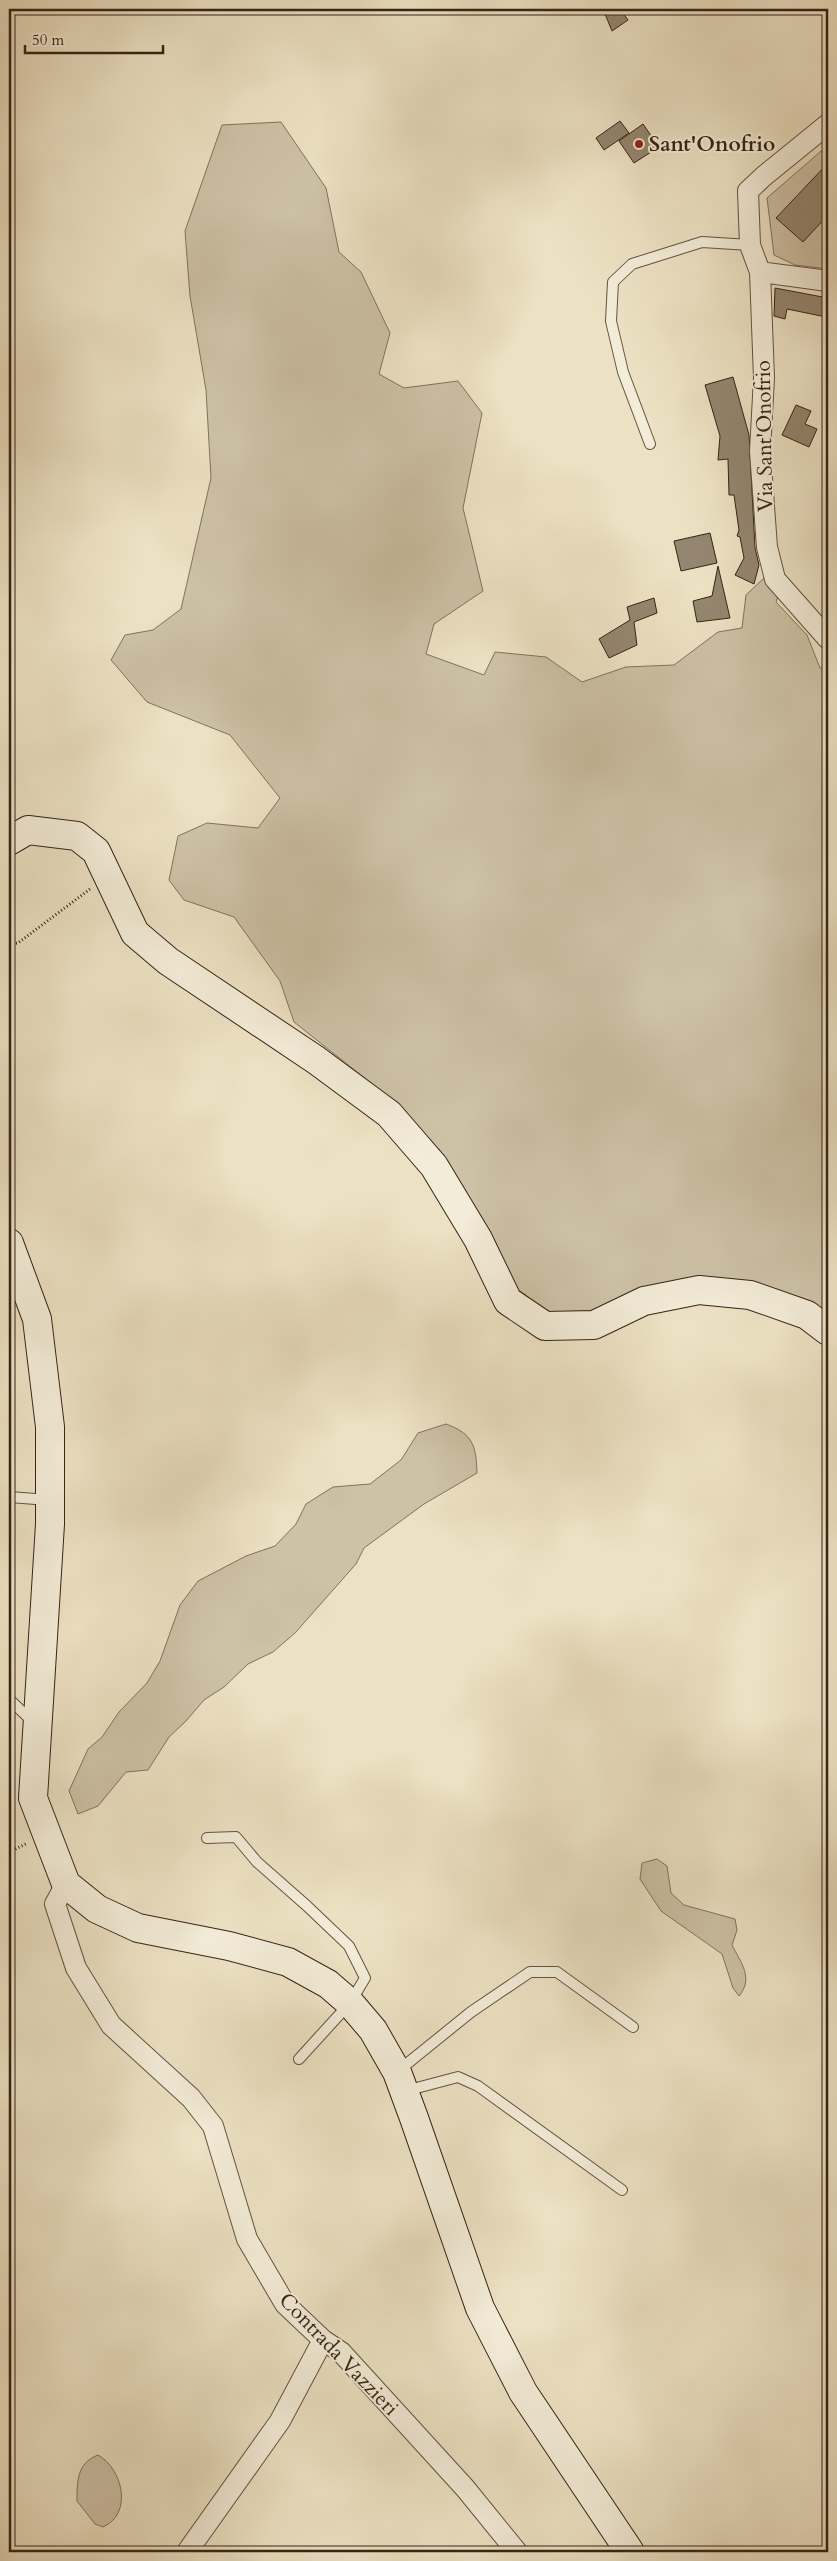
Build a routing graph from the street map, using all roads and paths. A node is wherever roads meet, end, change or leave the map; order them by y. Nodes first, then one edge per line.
1 (828, 124) edge
2 (750, 245) junction
3 (760, 272) junction
4 (828, 281) edge
5 (650, 444) dead end
6 (828, 639) edge
7 (9, 840) edge
8 (107, 876) junction
9 (9, 944) edge
10 (9, 1243) edge
11 (828, 1331) edge
12 (9, 1497) edge
13 (50, 1500) junction
14 (9, 1699) edge
15 (38, 1726) junction
16 (207, 1838) dead end
17 (66, 1884) junction
18 (350, 2003) junction
19 (633, 2027) dead end
20 (299, 2059) dead end
21 (400, 2081) junction
22 (622, 2190) dead end
23 (323, 2340) junction
24 (187, 2552) edge
25 (517, 2552) edge
26 (630, 2552) edge

1 - 2 street, Via Sant'Onofrio
2 - 3 street, Via Sant'Onofrio
2 - 5 lane
3 - 4 street
3 - 6 street, Via Sant'Onofrio
7 - 8 street
8 - 9 path
8 - 11 street
10 - 13 street
12 - 13 lane
13 - 15 street
14 - 15 lane
15 - 17 street
16 - 18 lane
17 - 18 street
17 - 23 street, Contrada Vazzieri
18 - 20 lane
18 - 21 street
19 - 21 lane
21 - 22 lane
21 - 26 street
23 - 24 street
23 - 25 street, Contrada Vazzieri

